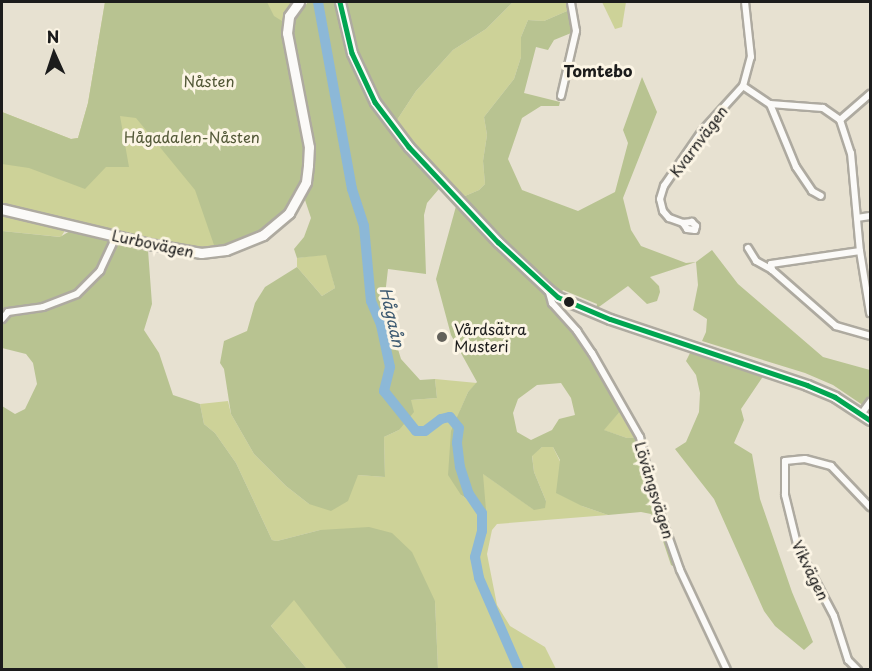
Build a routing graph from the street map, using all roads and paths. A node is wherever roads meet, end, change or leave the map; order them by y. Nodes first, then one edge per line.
1 (299, 2) edge
2 (340, 2) edge
3 (571, 2) edge
4 (745, 2) edge
5 (743, 86) junction
6 (870, 94) edge
7 (561, 96) dead end
8 (770, 104) junction
9 (840, 120) junction
10 (821, 196) dead end
11 (2, 209) edge
12 (870, 216) edge
13 (858, 218) junction
14 (683, 224) dead end
15 (116, 236) junction
16 (748, 248) dead end
17 (860, 250) junction
18 (772, 270) junction
19 (548, 289) junction
20 (870, 301) edge
21 (870, 313) edge
22 (2, 319) edge
23 (870, 336) edge
24 (870, 402) edge
25 (862, 413) junction
26 (870, 420) edge
27 (870, 507) edge
28 (728, 669) edge
29 (858, 669) edge

1 - 15 street, Lurbovägen
2 - 19 street
3 - 7 street
4 - 5 street
5 - 8 street
5 - 14 street, Kvarnvägen
6 - 9 street
8 - 9 street
8 - 10 street
9 - 13 street
11 - 15 street, Lurbovägen
12 - 13 street
13 - 17 street
15 - 22 street
16 - 18 street
17 - 18 street
17 - 20 street
18 - 23 street
19 - 25 street
19 - 28 street, Lövängsvägen
20 - 21 street
24 - 25 street
25 - 26 street
27 - 29 street, Vikvägen

